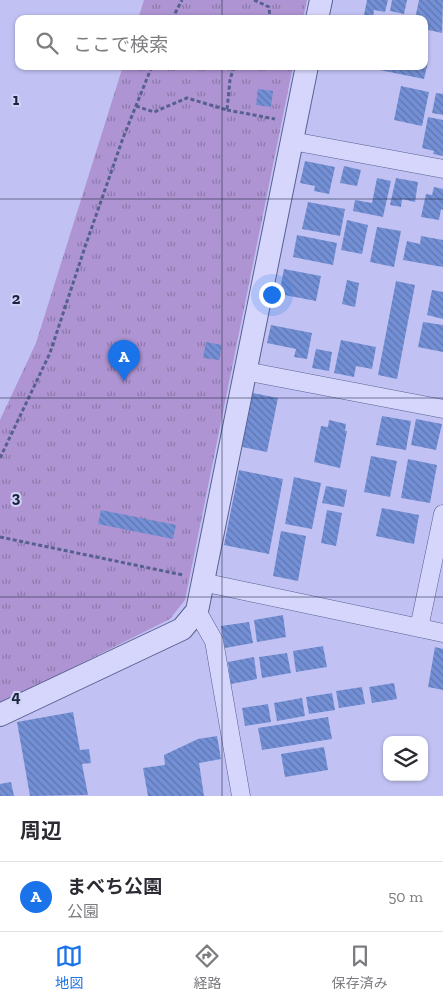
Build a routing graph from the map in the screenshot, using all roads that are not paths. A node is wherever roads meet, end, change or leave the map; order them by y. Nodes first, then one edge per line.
1 (321, 0) edge
2 (318, 15) edge
3 (306, 70) edge
4 (292, 141) junction
5 (443, 170) edge
6 (245, 371) junction
7 (443, 410) edge
8 (443, 514) edge
9 (202, 582) junction
10 (197, 611) junction
11 (419, 628) junction
12 (443, 633) edge
13 (0, 714) edge
14 (241, 796) edge

1 - 2 street
3 - 4 street
4 - 5 street
4 - 6 street
6 - 7 street
6 - 9 street
8 - 11 street
9 - 10 street
9 - 11 street
10 - 13 street
10 - 14 street
11 - 12 street

